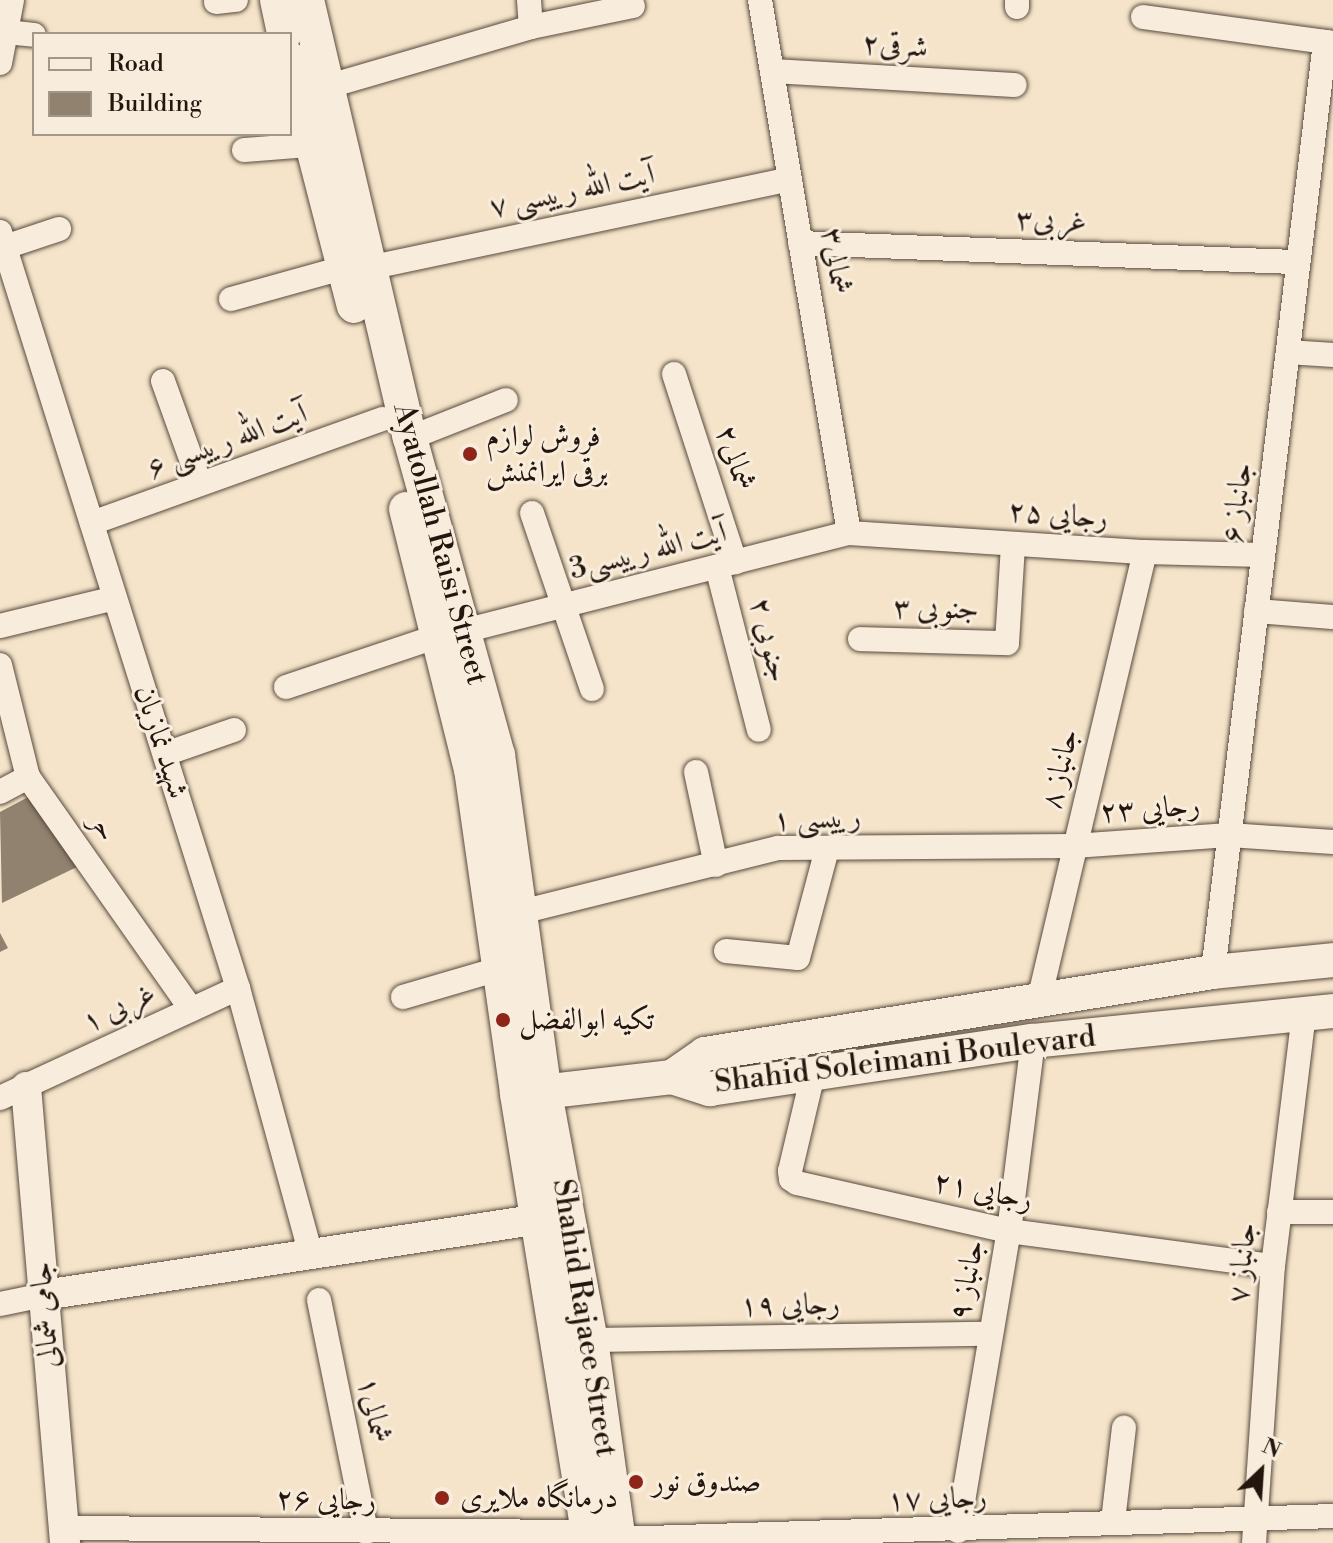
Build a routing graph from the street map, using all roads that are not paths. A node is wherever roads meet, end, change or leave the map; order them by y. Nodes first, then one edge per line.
1 (12, 0) edge
2 (277, 0) edge
3 (307, 0) edge
4 (529, 0) edge
5 (760, 0) edge
6 (633, 6) dead end
7 (1143, 17) dead end
8 (531, 27) junction
9 (3, 30) edge
10 (284, 32) edge
11 (32, 35) edge
12 (1329, 43) edge
13 (0, 63) edge
14 (292, 68) edge
15 (772, 71) junction
16 (1015, 85) dead end
17 (326, 87) junction
18 (309, 145) junction
19 (244, 150) dead end
20 (790, 179) junction
21 (59, 229) dead end
22 (2, 240) edge
23 (800, 243) junction
24 (1298, 262) junction
25 (356, 268) junction
26 (8, 284) edge
27 (231, 299) dead end
28 (1288, 352) junction
29 (1333, 355) edge
30 (674, 374) dead end
31 (163, 381) dead end
32 (506, 400) dead end
33 (397, 429) junction
34 (200, 484) junction
35 (532, 513) dead end
36 (92, 523) junction
37 (849, 533) junction
38 (1013, 544) junction
39 (1145, 552) junction
40 (1263, 555) junction
41 (726, 564) junction
42 (115, 598) junction
43 (564, 606) junction
44 (1256, 611) junction
45 (1333, 617) edge
46 (0, 626) edge
47 (451, 634) junction
48 (860, 639) dead end
49 (0, 665) edge
50 (286, 687) dead end
51 (592, 689) dead end
52 (234, 730) dead end
53 (759, 730) dead end
54 (165, 754) junction
55 (696, 772) dead end
56 (28, 777) junction
57 (0, 792) edge
58 (1229, 835) junction
59 (1333, 842) edge
60 (1074, 846) junction
61 (827, 849) junction
62 (716, 865) junction
63 (521, 912) junction
64 (726, 951) dead end
65 (1328, 959) edge
66 (499, 969) junction
67 (1213, 972) junction
68 (238, 988) junction
69 (403, 997) dead end
70 (1039, 1000) junction
71 (191, 1009) junction
72 (1318, 1012) edge
73 (1033, 1041) junction
74 (813, 1074) junction
75 (672, 1077) junction
76 (13, 1092) edge
77 (531, 1094) junction
78 (1279, 1212) junction
79 (1333, 1212) edge
80 (540, 1219) junction
81 (1009, 1231) junction
82 (311, 1254) junction
83 (1273, 1266) junction
84 (44, 1295) junction
85 (319, 1300) dead end
86 (0, 1304) edge
87 (989, 1334) junction
88 (591, 1340) junction
89 (1124, 1428) dead end
90 (1333, 1516) edge
91 (1257, 1518) junction
92 (1113, 1521) junction
93 (958, 1531) junction
94 (366, 1532) junction
95 (64, 1536) edge
96 (1005, 1536) edge
97 (604, 1539) edge
98 (1254, 1543) edge

1 - 9 street
2 - 10 main road
3 - 17 main road, Ayatollah Raisi Street
4 - 8 street
5 - 15 street, شمالی۳
6 - 8 street
7 - 12 street
8 - 17 street
9 - 11 street
9 - 13 street
12 - 24 street, جانباز ۶
14 - 18 main road, Ayatollah Raisi Street
15 - 16 street, شرقی۲
15 - 20 street, شمالی۳
17 - 25 main road, Ayatollah Raisi Street
18 - 19 street
18 - 25 main road, Ayatollah Raisi Street
20 - 23 street, شمالی۳
20 - 25 street, آیت الله رییسی ۷
21 - 22 street
22 - 26 street, شهید نمازیان
23 - 24 street, غربی۳
23 - 37 street, شمالی۳
24 - 28 street, جانباز ۶
25 - 27 street, آیت الله رییسی ۷
25 - 33 main road, Ayatollah Raisi Street
26 - 36 street, شهید نمازیان
28 - 29 street
28 - 40 street, جانباز ۶
30 - 41 street, شمالی۲
31 - 34 street
32 - 33 street, آیت الله رییسی ۶
33 - 34 street, آیت الله رییسی ۶
33 - 47 main road, Ayatollah Raisi Street
34 - 36 street, آیت الله رییسی ۶
35 - 43 street
36 - 42 street, شهید نمازیان
37 - 38 street, رجایی ۲۵
37 - 41 street, آیت الله رییسی3
38 - 39 street, رجایی ۲۵
38 - 48 street, جنوبی ۳
39 - 40 street, رجایی ۲۵
39 - 60 street, جانباز ۸
40 - 44 street, جانباز ۶
41 - 43 street, آیت الله رییسی3
41 - 53 street, جنوبی ۲
42 - 46 street
42 - 54 street, شهید نمازیان
43 - 47 street, آیت الله رییسی3
43 - 51 street
44 - 45 street
44 - 58 street, جانباز ۶
47 - 50 street, آیت الله رییسی3
47 - 63 main road, Ayatollah Raisi Street
47 - 66 main road, Ayatollah Raisi Street
49 - 56 street, حر
52 - 54 street
54 - 68 street, شهید نمازیان
55 - 62 street
56 - 57 street
56 - 71 street, حر
58 - 59 street
58 - 60 street, رجایی ۲۳
58 - 67 street, جانباز ۶
60 - 61 street, رییسی ۱
60 - 70 street, جانباز ۸
61 - 62 street, رییسی ۱
61 - 64 street
62 - 63 street, رییسی ۱
63 - 77 main road, Ayatollah Raisi Street
65 - 67 main road, Shahid Soleimani Boulevard
66 - 69 street
66 - 77 main road, Ayatollah Raisi Street
67 - 70 main road, Shahid Soleimani Boulevard
68 - 71 street, غربی ۱
68 - 82 street, شهید نمازیان
70 - 75 main road, Shahid Soleimani Boulevard
71 - 76 street, غربی ۱
72 - 73 main road, Shahid Soleimani Boulevard
72 - 78 street, جانباز ۷
73 - 74 main road, Shahid Soleimani Boulevard
73 - 81 street, جانباز ۹
74 - 75 main road, Shahid Soleimani Boulevard
74 - 81 street, رجایی ۲۱
75 - 77 main road
76 - 84 street, جامی شمالی
77 - 80 main road, Shahid Rajaee Street
77 - 88 main road, Shahid Rajaee Street
78 - 79 street
78 - 83 street, جانباز ۷
80 - 82 street
80 - 97 main road, Shahid Rajaee Street
81 - 83 street, رجایی ۲۱
81 - 87 street, جانباز ۹
82 - 84 street
83 - 91 street, جانباز ۷
84 - 86 street
84 - 95 street, جامی شمالی
85 - 94 street, شمالی۱
87 - 88 street, رجایی ۱۹
87 - 93 street, جانباز ۹
88 - 97 main road, Shahid Rajaee Street
89 - 92 street
90 - 91 street, رجایی ۱۷
91 - 92 street, رجایی ۱۷
91 - 98 street, جانباز ۷
92 - 96 street, رجایی ۱۷
93 - 96 street, رجایی ۱۷
93 - 97 street, رجایی ۱۷
94 - 95 street, رجایی ۲۶
94 - 97 street, رجایی ۲۶

